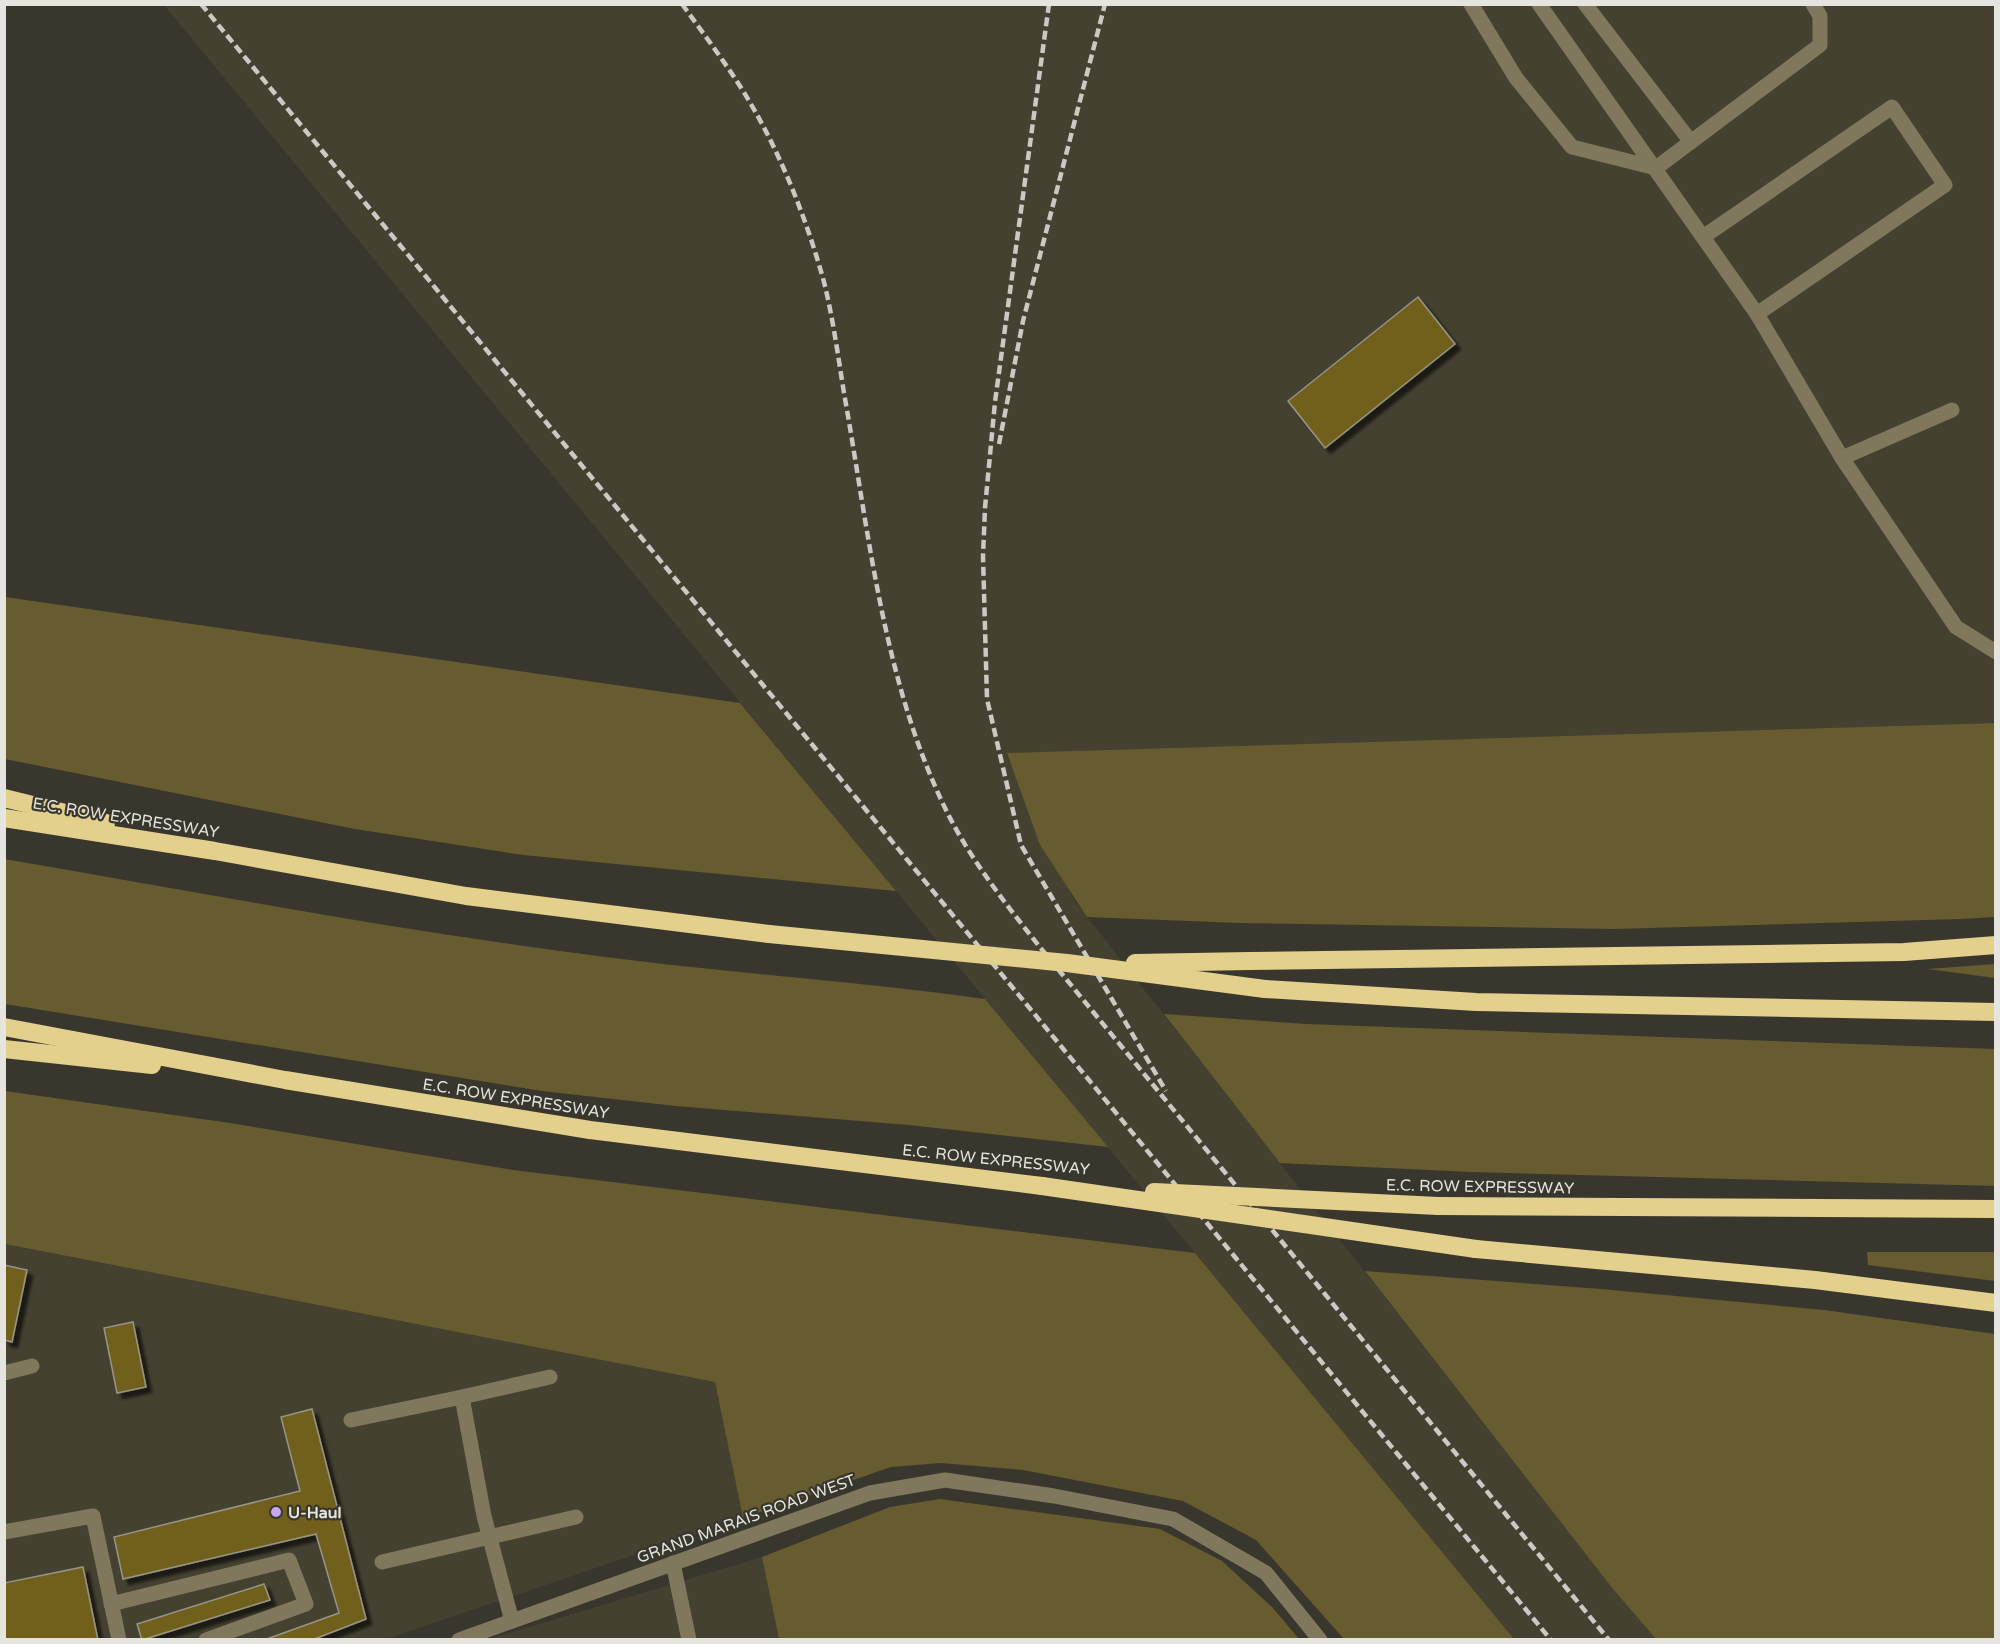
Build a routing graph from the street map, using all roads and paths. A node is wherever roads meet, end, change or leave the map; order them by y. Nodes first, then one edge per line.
1 (1471, 4) edge
2 (1539, 4) edge
3 (1585, 4) edge
4 (1813, 4) edge
5 (1691, 142) junction
6 (1656, 168) junction
7 (1703, 237) junction
8 (1756, 314) junction
9 (1952, 410) dead end
10 (1842, 458) junction
11 (1995, 652) edge
12 (4, 798) edge
13 (4, 818) edge
14 (215, 851) junction
15 (1995, 945) edge
16 (1067, 963) junction
17 (1995, 1012) edge
18 (4, 1027) edge
19 (4, 1049) edge
20 (285, 1080) junction
21 (1041, 1186) junction
22 (1995, 1209) edge
23 (1995, 1303) edge
24 (32, 1366) dead end
25 (4, 1373) edge
26 (550, 1377) dead end
27 (462, 1397) junction
28 (351, 1420) dead end
29 (576, 1517) dead end
30 (4, 1532) edge
31 (489, 1537) junction
32 (382, 1562) dead end
33 (673, 1563) junction
34 (111, 1604) junction
35 (512, 1621) junction
36 (119, 1640) edge
37 (206, 1640) edge
38 (459, 1640) edge
39 (689, 1640) edge
40 (1320, 1640) edge

1 - 6 street
2 - 6 street
3 - 5 street
4 - 5 street
5 - 6 street
6 - 7 street
7 - 8 street
7 - 8 street
8 - 10 street
9 - 10 street
10 - 11 street
12 - 14 highway
13 - 14 highway, E.C. ROW EXPRESSWAY
14 - 16 highway, E.C. ROW EXPRESSWAY, bridge
15 - 16 highway, bridge
16 - 17 highway, E.C. ROW EXPRESSWAY, bridge
18 - 20 highway, E.C. ROW EXPRESSWAY
19 - 20 highway
20 - 21 highway, E.C. ROW EXPRESSWAY
21 - 22 highway, E.C. ROW EXPRESSWAY, bridge
21 - 23 highway, bridge
24 - 25 street
26 - 27 street
27 - 28 street
27 - 31 street
29 - 31 street
30 - 34 street
31 - 32 street
31 - 35 street
33 - 35 street, GRAND MARAIS ROAD WEST
33 - 39 street
33 - 40 street, GRAND MARAIS ROAD WEST
34 - 36 street
34 - 37 street
35 - 38 street, GRAND MARAIS ROAD WEST

